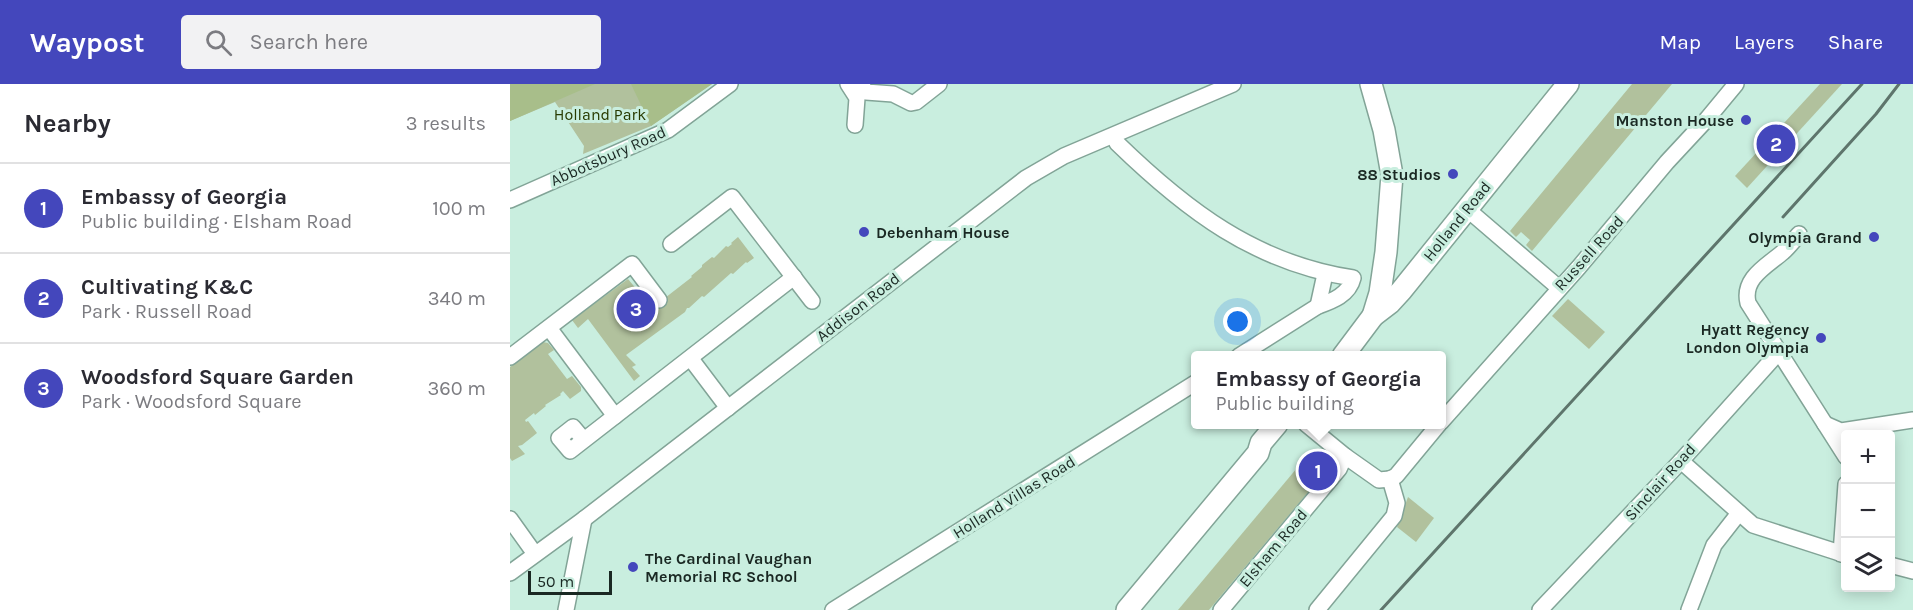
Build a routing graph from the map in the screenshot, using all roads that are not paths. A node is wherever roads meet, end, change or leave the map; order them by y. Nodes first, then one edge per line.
1 (730, 84) edge
2 (848, 84) edge
3 (939, 84) edge
4 (1233, 84) edge
5 (1371, 84) edge
6 (1568, 84) edge
7 (1736, 84) edge
8 (1203, 90) edge
9 (861, 91) edge
10 (855, 125) dead end
11 (1114, 136) junction
12 (510, 200) edge
13 (1467, 209) junction
14 (1799, 234) dead end
15 (671, 244) dead end
16 (1385, 260) junction
17 (1420, 266) junction
18 (1325, 274) junction
19 (794, 278) junction
20 (1559, 288) junction
21 (659, 300) dead end
22 (812, 301) dead end
23 (1318, 306) junction
24 (1373, 316) junction
25 (549, 328) junction
26 (1247, 351) edge
27 (1347, 351) edge
28 (1779, 352) junction
29 (510, 357) edge
30 (691, 359) junction
31 (1191, 386) edge
32 (728, 408) junction
33 (615, 416) junction
34 (1446, 416) edge
35 (1913, 420) edge
36 (1825, 424) junction
37 (1273, 429) edge
38 (1286, 429) edge
39 (1312, 429) edge
40 (1435, 429) edge
41 (1863, 430) edge
42 (1841, 431) edge
43 (584, 440) dead end
44 (1841, 450) edge
45 (1258, 453) junction
46 (1345, 456) junction
47 (1681, 461) junction
48 (1390, 479) junction
49 (1739, 513) junction
50 (510, 519) edge
51 (584, 519) junction
52 (1841, 553) edge
53 (535, 554) junction
54 (1895, 566) edge
55 (1913, 571) edge
56 (510, 573) edge
57 (566, 610) edge
58 (833, 610) edge
59 (1127, 610) edge
60 (1221, 610) edge
61 (1317, 610) edge
62 (1540, 610) edge
63 (1689, 610) edge

1 - 12 street, Abbotsbury Road
2 - 9 street
3 - 9 street
4 - 8 street, Addison Road
5 - 16 highway
6 - 13 highway, Holland Road
7 - 20 street, Russell Road
8 - 11 street, Addison Road
9 - 10 street
11 - 18 street
11 - 32 street, Addison Road
13 - 17 highway, Holland Road
13 - 20 street
14 - 28 street
15 - 19 street
16 - 17 highway
16 - 24 highway
17 - 24 highway, Holland Road
18 - 23 street
18 - 23 street
19 - 22 street
19 - 30 street
20 - 34 street, Russell Road
21 - 25 street
23 - 26 street
24 - 27 highway, Holland Road
25 - 29 street
25 - 33 street
28 - 36 street
28 - 47 street, Sinclair Road
30 - 32 street
30 - 33 street
31 - 58 street, Holland Villas Road
32 - 51 street, Addison Road
33 - 43 street
35 - 41 street
36 - 42 street
36 - 44 street
37 - 45 highway
38 - 45 highway
39 - 46 street
40 - 48 street, Russell Road
45 - 59 highway
46 - 48 street
46 - 60 street, Elsham Road
47 - 49 street
47 - 62 street, Sinclair Road
48 - 61 street
49 - 52 street
49 - 63 street
50 - 53 street
51 - 53 street, Addison Road
51 - 57 street
53 - 56 street, Addison Road
54 - 55 street

